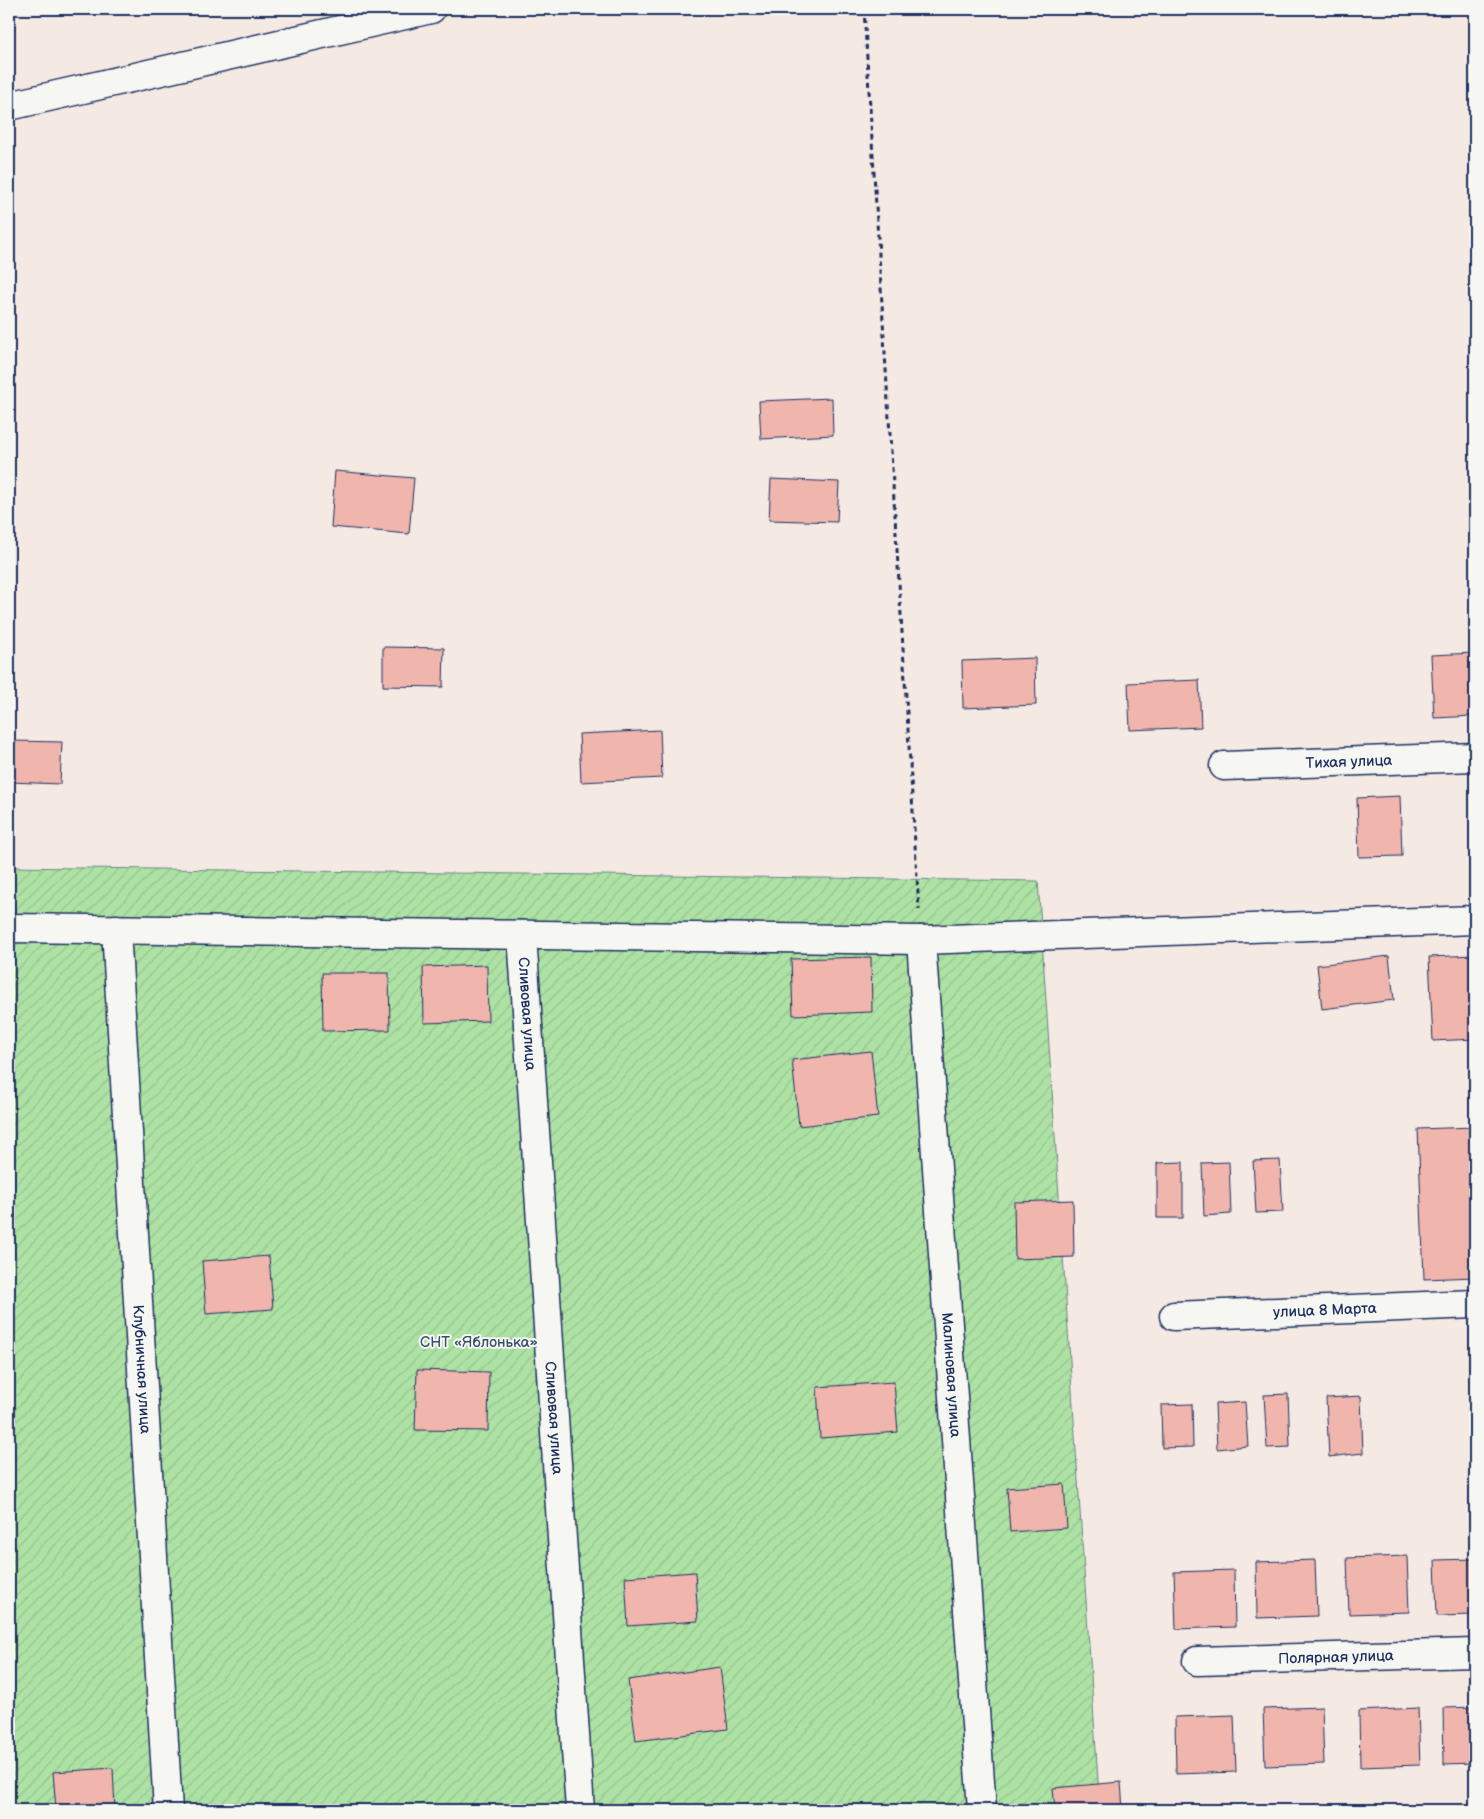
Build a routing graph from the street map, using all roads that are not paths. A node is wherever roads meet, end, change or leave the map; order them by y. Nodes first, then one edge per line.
1 (430, 9) edge
2 (9, 106) edge
3 (1475, 757) edge
4 (1224, 766) dead end
5 (1475, 920) edge
6 (9, 928) edge
7 (116, 930) junction
8 (522, 935) junction
9 (920, 940) junction
10 (1475, 1304) edge
11 (1174, 1316) dead end
12 (1475, 1653) edge
13 (1197, 1661) dead end
14 (168, 1810) edge
15 (580, 1810) edge
16 (982, 1810) edge

1 - 2 street
3 - 4 street, Тихая улица
5 - 9 street
6 - 7 street
7 - 8 street
7 - 14 street, Клубничная улица
8 - 9 street
8 - 15 street, Сливовая улица
9 - 16 street, Малиновая улица
10 - 11 street, улица 8 Марта
12 - 13 street, Полярная улица

